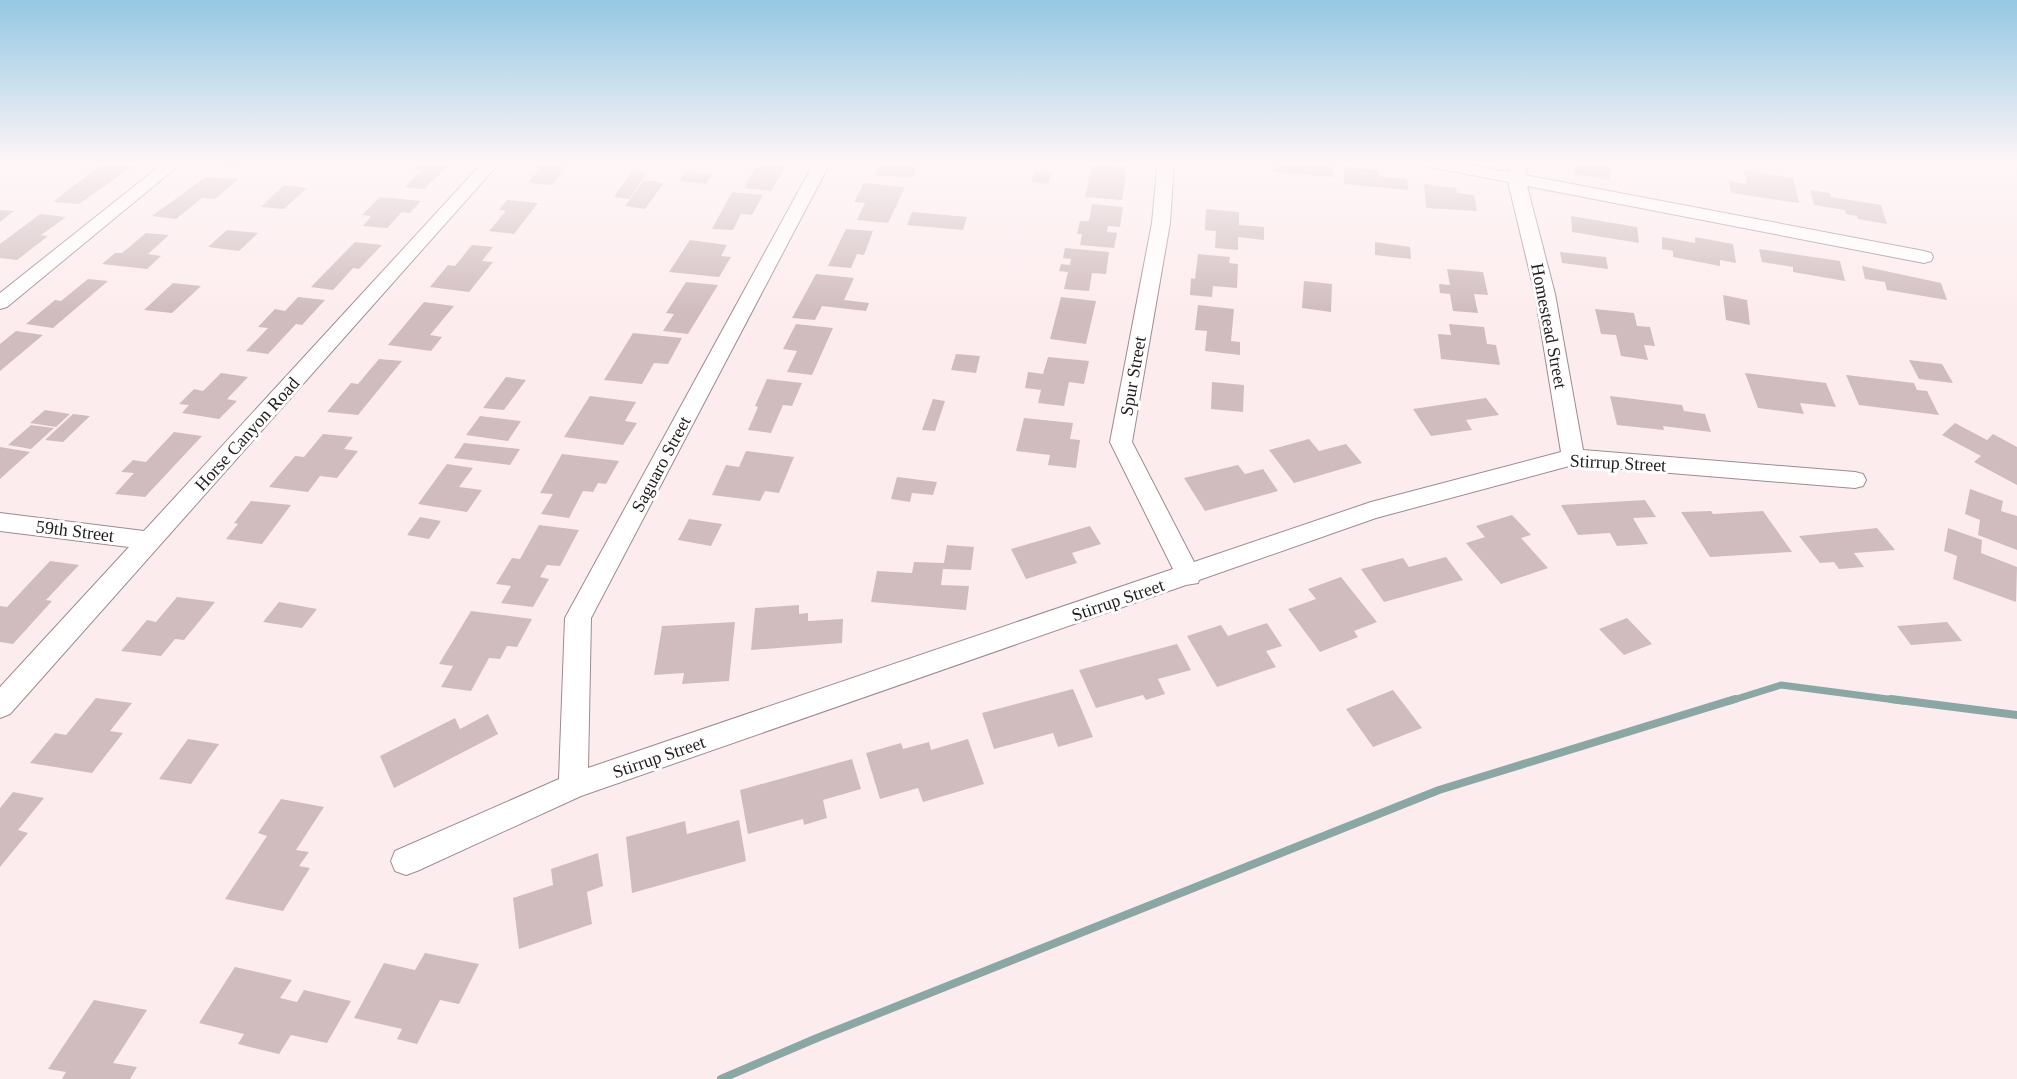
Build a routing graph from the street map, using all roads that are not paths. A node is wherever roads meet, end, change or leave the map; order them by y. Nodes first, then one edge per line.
1 (114, 211) edge
2 (448, 211) edge
3 (796, 211) edge
4 (1162, 211) edge
5 (1527, 211) edge
6 (1713, 211) edge
7 (1924, 257) dead end
8 (0, 303) edge
9 (1573, 457) junction
10 (1855, 480) dead end
11 (0, 522) edge
12 (150, 541) junction
13 (1189, 576) junction
14 (0, 706) edge
15 (573, 786) junction
16 (406, 861) dead end

1 - 8 street
2 - 12 street, Horse Canyon Road
3 - 15 street, Saguaro Street
4 - 13 street, Spur Street
5 - 9 street, Homestead Street
6 - 7 street
9 - 10 street, Stirrup Street
9 - 13 street, Stirrup Street
11 - 12 street, 59th Street
12 - 14 street, Horse Canyon Road
13 - 15 street, Stirrup Street
15 - 16 street, Stirrup Street

